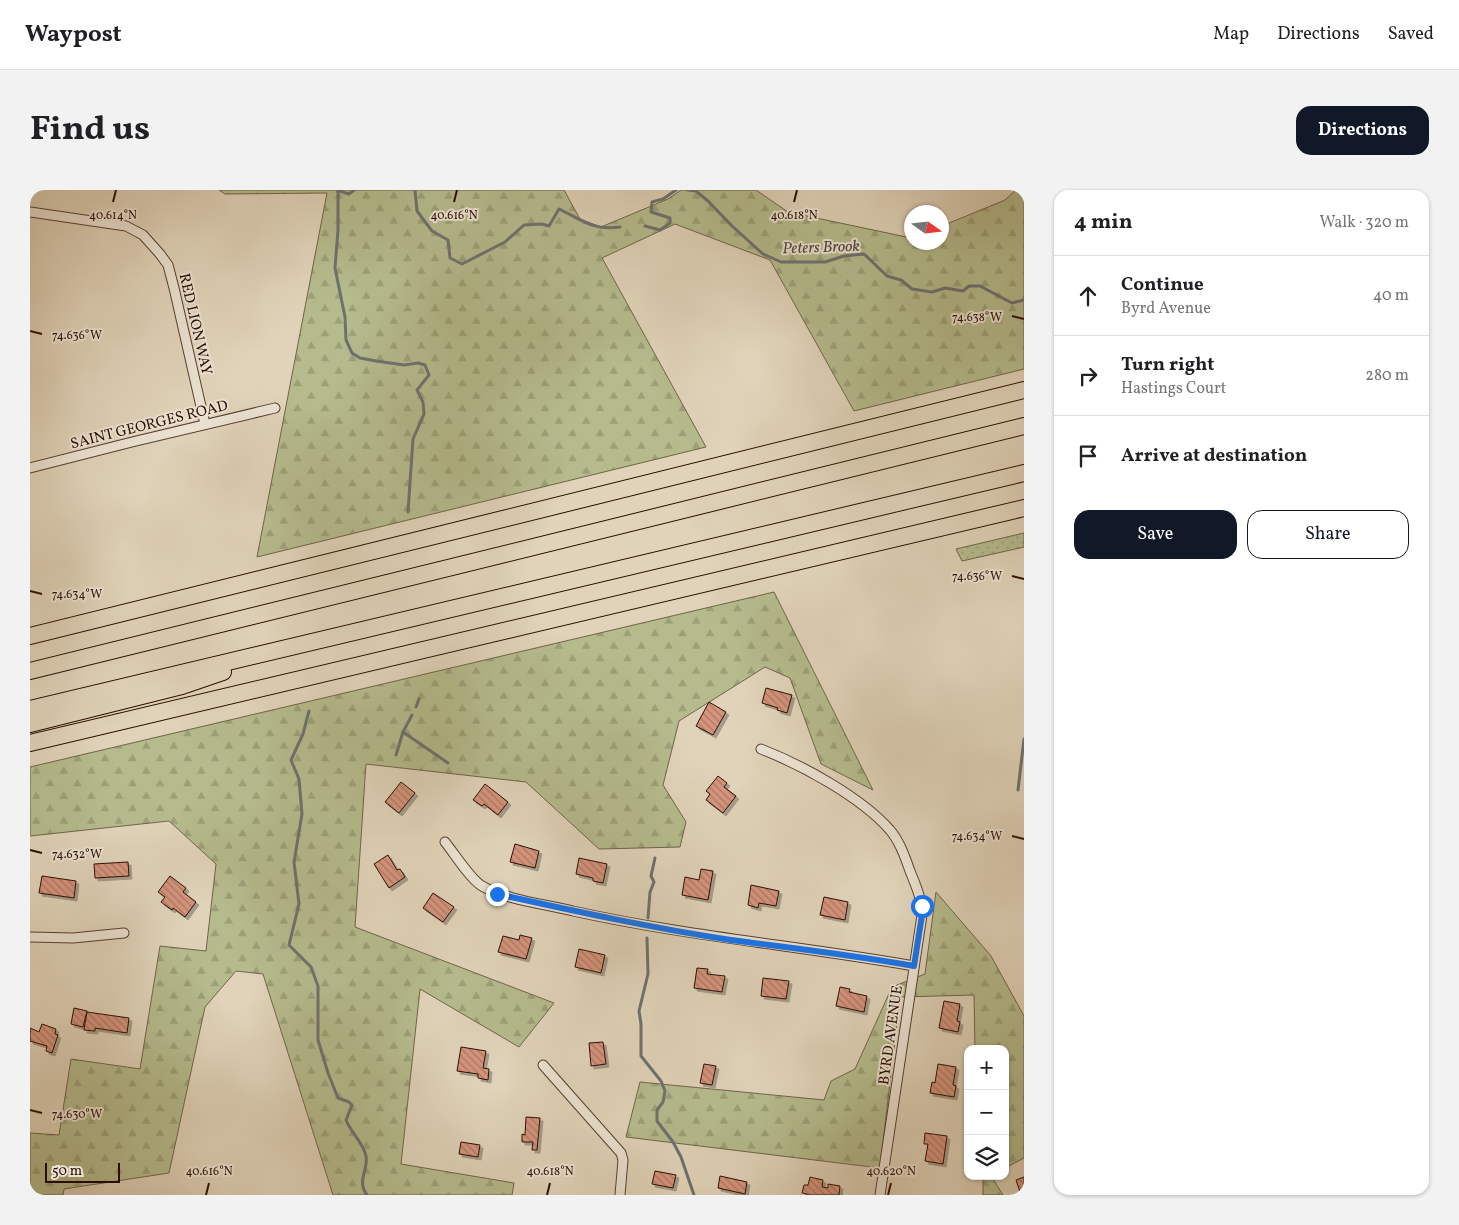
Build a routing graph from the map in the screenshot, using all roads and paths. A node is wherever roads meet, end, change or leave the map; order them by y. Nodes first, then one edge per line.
1 (30, 212) edge
2 (1024, 390) edge
3 (275, 408) dead end
4 (205, 424) junction
5 (1024, 426) edge
6 (30, 468) edge
7 (1024, 473) edge
8 (1024, 508) edge
9 (30, 636) edge
10 (316, 641) junction
11 (30, 671) edge
12 (30, 709) edge
13 (30, 724) edge
14 (30, 743) edge
15 (761, 749) dead end
16 (445, 842) dead end
17 (124, 933) dead end
18 (30, 937) edge
19 (914, 966) junction
20 (544, 1065) dead end
21 (620, 1195) edge
22 (880, 1195) edge

1 - 4 street, RED LION WAY
2 - 9 highway
3 - 4 street, SAINT GEORGES ROAD
4 - 6 street, SAINT GEORGES ROAD
5 - 11 highway
7 - 10 highway
8 - 14 highway
10 - 12 highway
10 - 13 highway
15 - 19 street, BYRD AVENUE
16 - 19 street
17 - 18 street
19 - 22 street, BYRD AVENUE
20 - 21 street

